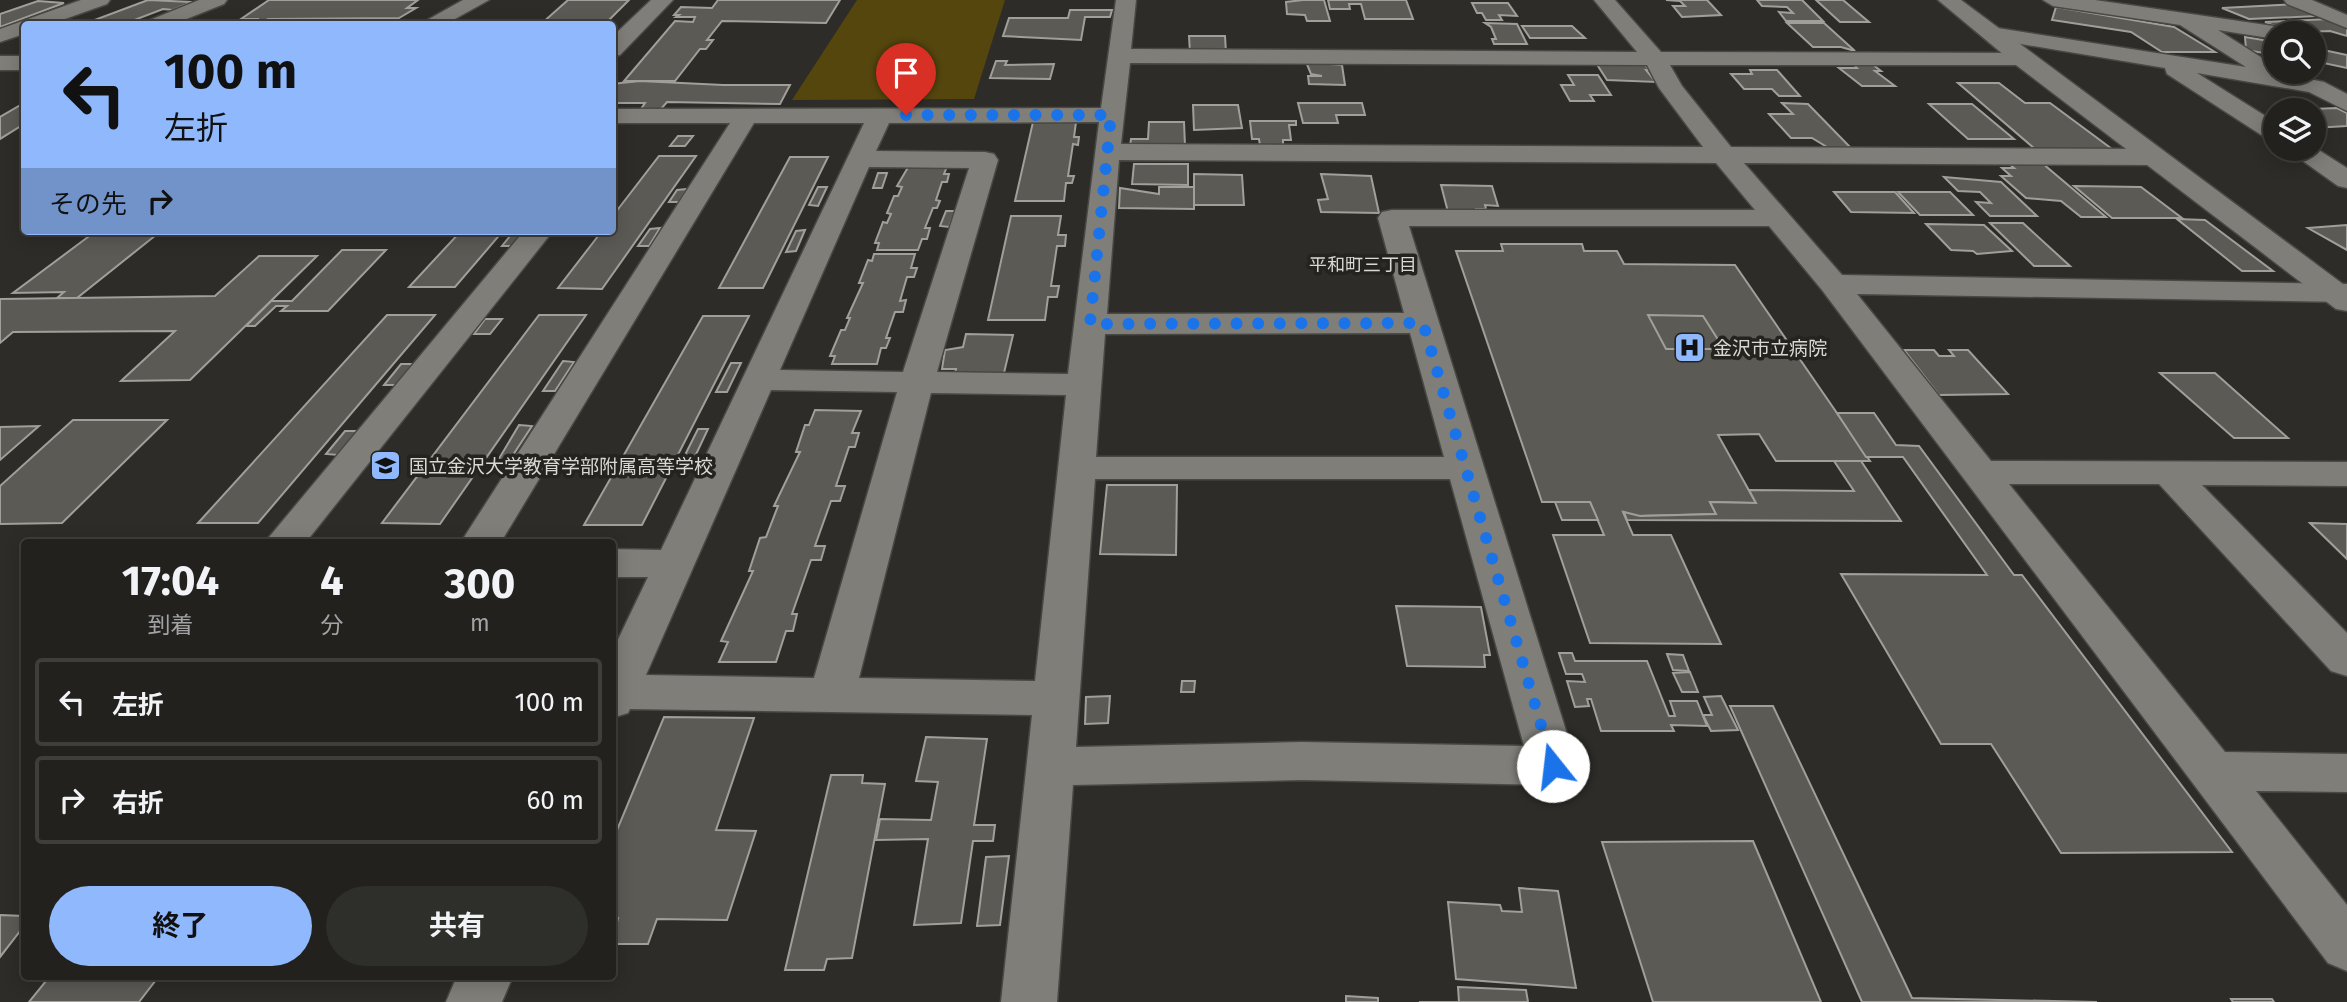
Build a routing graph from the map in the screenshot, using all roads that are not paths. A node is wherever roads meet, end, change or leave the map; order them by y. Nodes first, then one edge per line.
1 (100, 0) edge
2 (217, 0) edge
3 (479, 0) edge
4 (663, 0) edge
5 (1126, 0) edge
6 (1604, 0) edge
7 (1948, 0) edge
8 (2053, 0) edge
9 (2294, 0) edge
10 (2185, 19) junction
11 (41, 21) edge
12 (164, 21) edge
13 (436, 21) edge
14 (2347, 22) edge
15 (21, 28) edge
16 (2263, 31) edge
17 (1990, 33) junction
18 (0, 36) edge
19 (616, 46) edge
20 (1120, 57) junction
21 (1656, 60) junction
22 (2024, 60) junction
23 (2162, 61) junction
24 (21, 63) edge
25 (0, 64) edge
26 (2263, 68) edge
27 (2263, 77) edge
28 (2302, 84) edge
29 (2347, 104) edge
30 (747, 115) junction
31 (880, 115) junction
32 (1111, 115) junction
33 (623, 116) edge
34 (2263, 126) edge
35 (1106, 152) junction
36 (1722, 154) junction
37 (2154, 157) junction
38 (861, 159) junction
39 (2318, 161) edge
40 (2347, 180) edge
41 (1776, 218) junction
42 (536, 235) edge
43 (1833, 284) junction
44 (2344, 296) edge
45 (1423, 323) junction
46 (1090, 324) junction
47 (761, 380) junction
48 (917, 382) junction
49 (1085, 385) junction
50 (1077, 468) junction
51 (1466, 468) junction
52 (1977, 472) junction
53 (2169, 472) junction
54 (2347, 474) edge
55 (287, 539) edge
56 (483, 539) edge
57 (616, 563) edge
58 (676, 564) junction
59 (2347, 660) edge
60 (616, 695) edge
61 (832, 695) junction
62 (616, 697) edge
63 (1057, 698) junction
64 (1051, 766) junction
65 (2209, 771) junction
66 (2347, 773) edge
67 (2347, 946) edge
68 (483, 980) edge
69 (474, 1002) edge
70 (1029, 1002) edge

1 - 11 street
2 - 12 street
3 - 13 street
4 - 19 street
5 - 20 street
6 - 21 street
7 - 17 street
8 - 10 street
9 - 14 street
10 - 16 street
10 - 26 street
15 - 18 street
17 - 22 street
17 - 23 street
20 - 21 street
20 - 32 street
21 - 22 street
21 - 36 street
22 - 37 street
23 - 27 street
23 - 34 street
24 - 25 street
28 - 29 street
30 - 31 street
30 - 33 street
30 - 56 street
31 - 32 street
31 - 38 street
32 - 35 street
35 - 36 street
35 - 46 street
36 - 37 street
36 - 41 street
37 - 44 street
38 - 47 street
38 - 48 street
39 - 40 street
41 - 43 street
41 - 45 street
42 - 55 street
43 - 44 street
43 - 52 street
45 - 46 street
45 - 51 street
46 - 49 street
47 - 48 street
47 - 58 street
48 - 49 street
48 - 61 street
49 - 50 street
50 - 51 street
50 - 63 street
51 - 64 street
52 - 53 street
52 - 65 street
53 - 54 street
53 - 59 street
57 - 58 street
58 - 60 street
61 - 62 street
61 - 63 street
63 - 64 street
64 - 70 street
65 - 66 street
65 - 67 street
68 - 69 street

